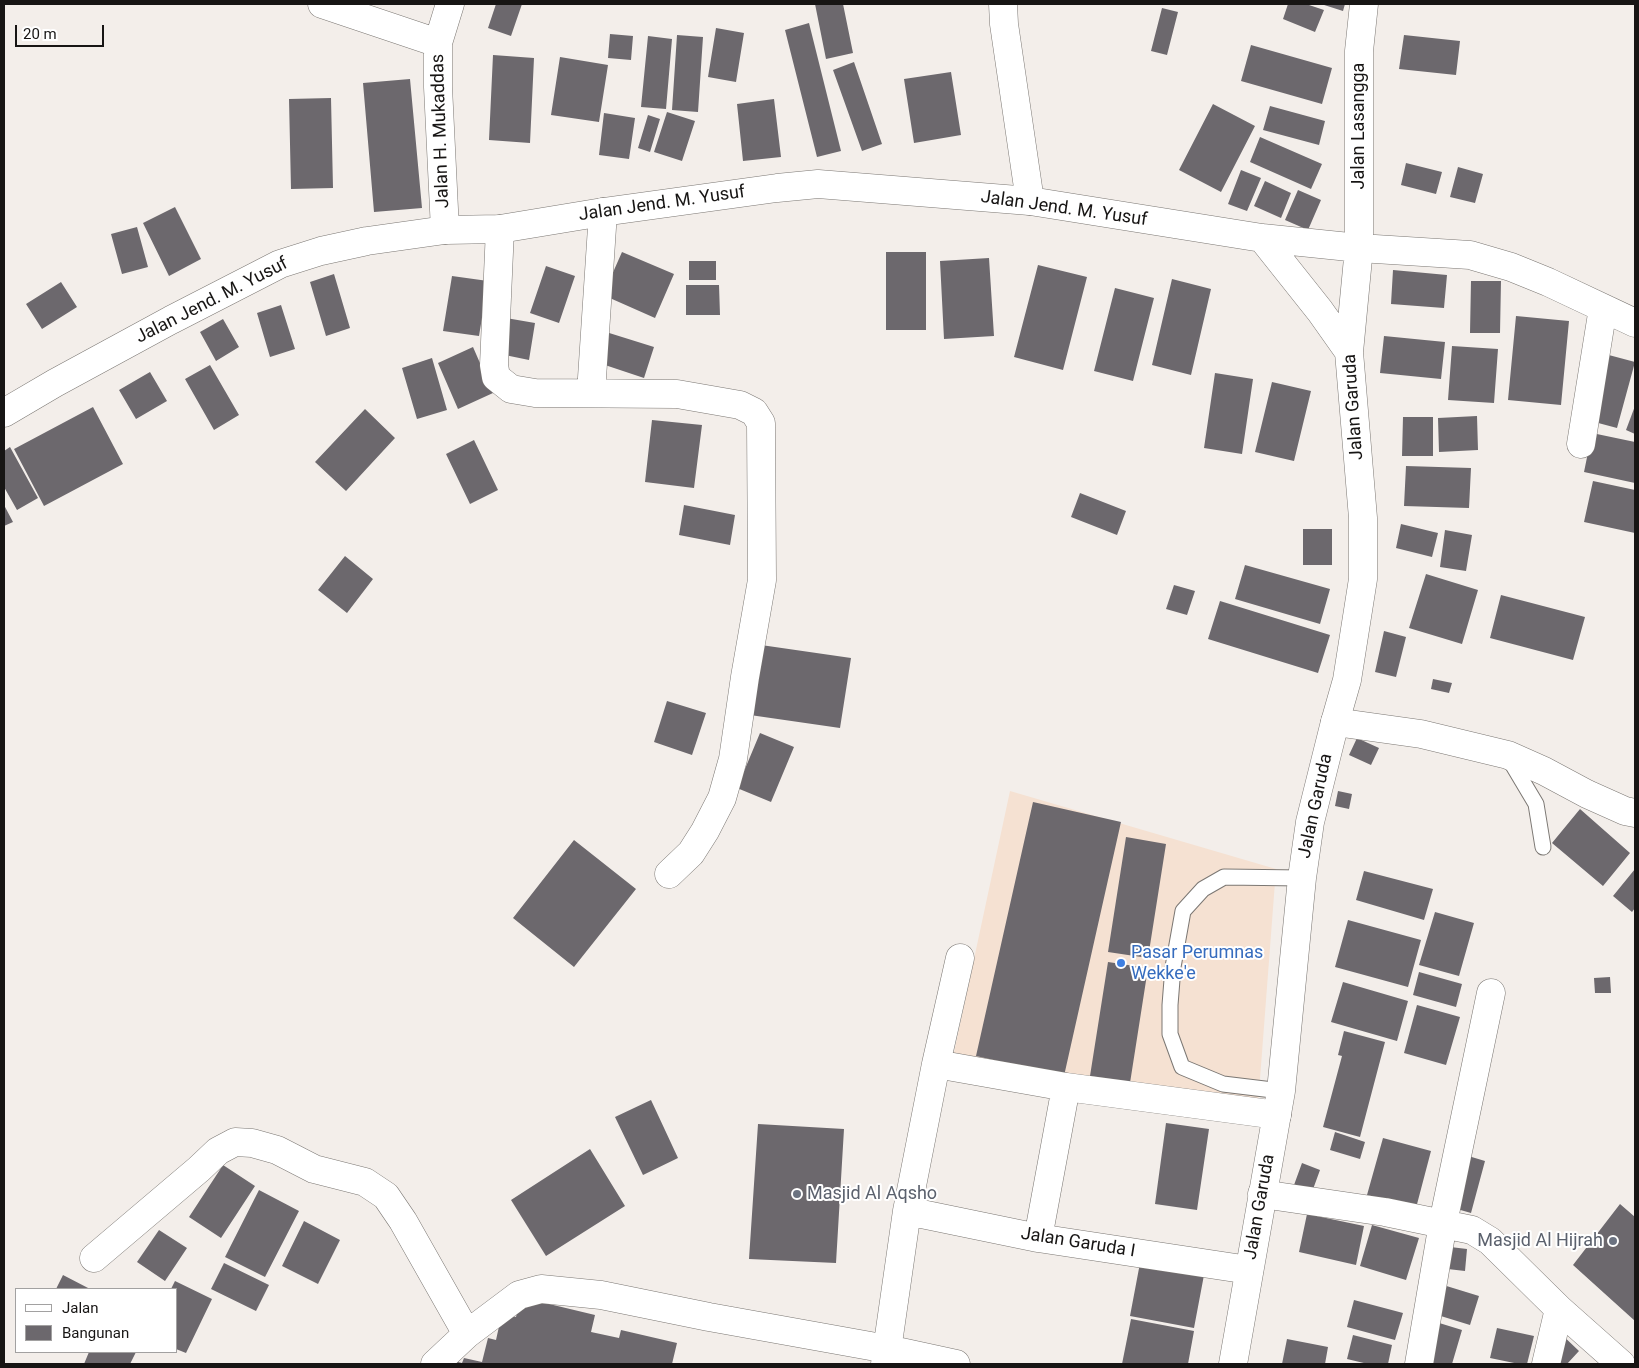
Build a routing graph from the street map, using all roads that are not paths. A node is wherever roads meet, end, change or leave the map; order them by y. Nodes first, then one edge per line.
1 (322, 4) edge
2 (450, 4) edge
3 (1003, 4) edge
4 (1364, 4) edge
5 (438, 43) junction
6 (1030, 200) junction
7 (603, 212) junction
8 (500, 229) junction
9 (445, 230) junction
10 (1262, 238) junction
11 (1359, 248) junction
12 (1603, 308) junction
13 (1635, 323) edge
14 (1349, 352) junction
15 (591, 394) junction
16 (4, 413) edge
17 (1581, 444) dead end
18 (1335, 722) junction
19 (1508, 756) junction
20 (1635, 813) edge
21 (1543, 847) dead end
22 (668, 874) dead end
23 (1302, 878) junction
24 (960, 958) dead end
25 (1491, 993) dead end
26 (936, 1064) junction
27 (1066, 1087) junction
28 (1279, 1103) junction
29 (1262, 1194) junction
30 (907, 1211) junction
31 (1443, 1224) junction
32 (1038, 1238) junction
33 (94, 1258) dead end
34 (1249, 1270) junction
35 (1559, 1308) junction
36 (467, 1334) junction
37 (886, 1357) edge
38 (435, 1364) edge
39 (956, 1364) edge
40 (1233, 1364) edge
41 (1419, 1364) edge
42 (1546, 1364) edge
43 (1621, 1364) edge

1 - 5 main road
2 - 5 main road, Jalan H. Mukaddas
3 - 6 main road
4 - 11 main road, Jalan Lasangga
5 - 9 main road, Jalan H. Mukaddas
6 - 7 main road, Jalan Jend. M. Yusuf
6 - 10 main road, Jalan Jend. M. Yusuf
7 - 8 main road, Jalan Jend. M. Yusuf
7 - 15 main road
8 - 9 main road, Jalan Jend. M. Yusuf
8 - 15 main road
9 - 16 main road, Jalan Jend. M. Yusuf
10 - 11 main road, Jalan Jend. M. Yusuf
10 - 14 main road
11 - 12 main road, Jalan Jend. M. Yusuf
11 - 14 main road, Jalan Garuda
12 - 13 main road, Jalan Jend. M. Yusuf
12 - 17 main road
14 - 18 main road, Jalan Garuda
15 - 22 main road
18 - 19 main road
18 - 23 main road, Jalan Garuda
19 - 20 main road
19 - 21 lane
23 - 28 main road, Jalan Garuda
23 - 28 lane
24 - 26 main road
25 - 31 main road
26 - 27 main road
26 - 30 main road
27 - 28 main road
27 - 32 main road
28 - 29 main road, Jalan Garuda
29 - 31 main road
29 - 34 main road, Jalan Garuda
30 - 32 main road, Jalan Garuda I
30 - 37 main road
31 - 35 main road
31 - 41 main road
32 - 34 main road, Jalan Garuda I
33 - 36 main road
34 - 40 main road, Jalan Garuda
35 - 42 main road
35 - 43 main road
36 - 37 main road
36 - 38 main road
37 - 39 main road

